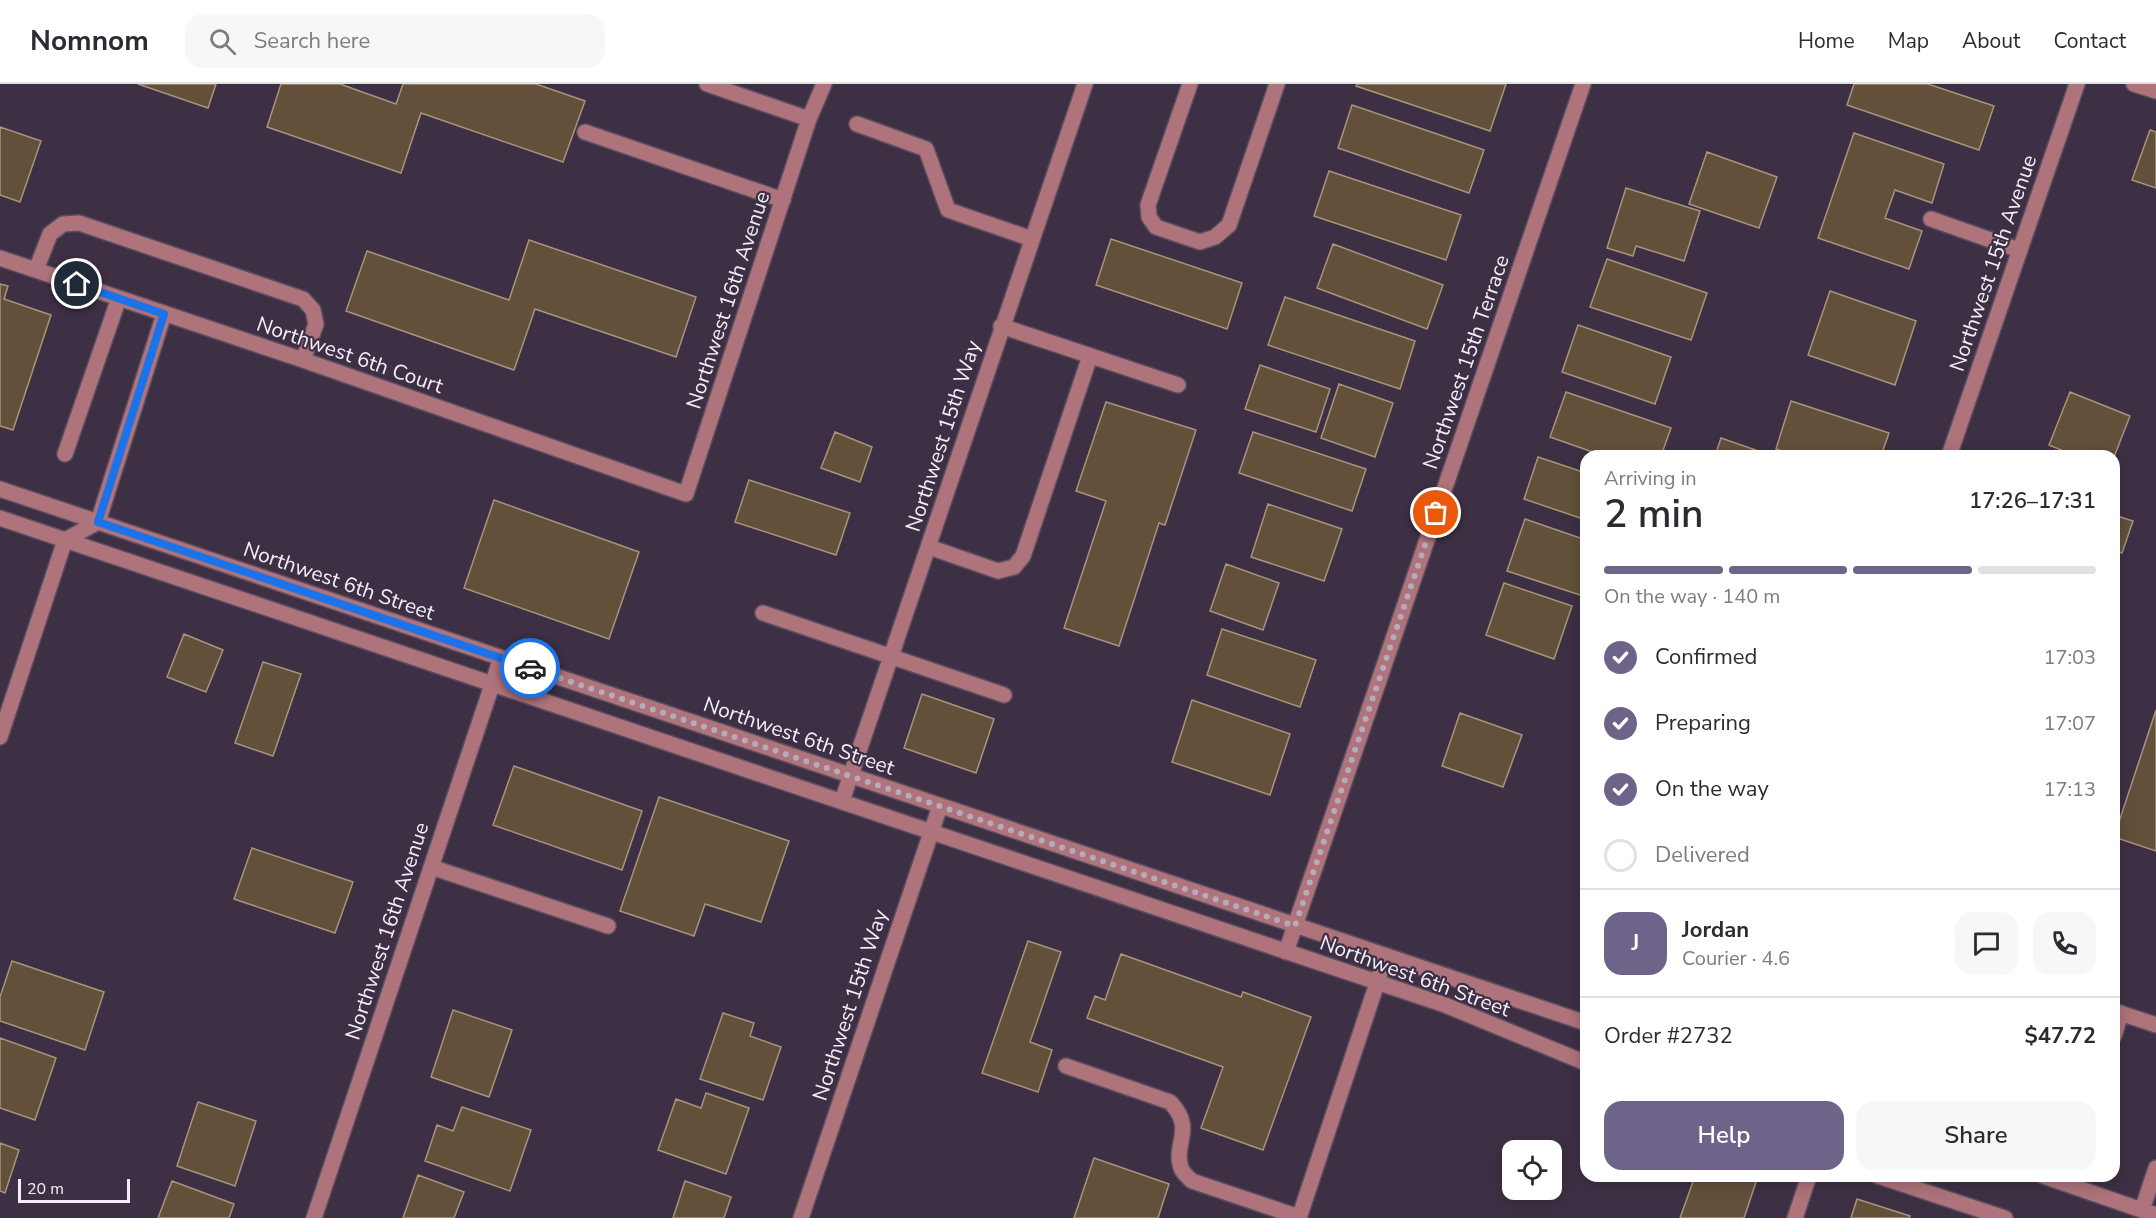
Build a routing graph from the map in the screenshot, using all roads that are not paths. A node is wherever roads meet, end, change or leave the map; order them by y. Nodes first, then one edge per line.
1 (707, 84) edge
2 (824, 84) edge
3 (1085, 84) edge
4 (1190, 84) edge
5 (1276, 84) edge
6 (1583, 84) edge
7 (2078, 84) edge
8 (2134, 84) edge
9 (2156, 91) edge
10 (809, 119) junction
11 (857, 124) dead end
12 (585, 132) dead end
13 (783, 200) junction
14 (1930, 219) dead end
15 (1032, 239) junction
16 (2019, 250) junction
17 (0, 258) edge
18 (36, 270) junction
19 (119, 298) junction
20 (164, 314) junction
21 (1001, 326) junction
22 (1090, 356) junction
23 (303, 360) junction
24 (1178, 385) dead end
25 (1951, 450) edge
26 (65, 454) dead end
27 (0, 489) edge
28 (686, 495) joint
29 (0, 518) edge
30 (98, 522) junction
31 (65, 540) junction
32 (929, 547) junction
33 (763, 613) dead end
34 (891, 657) junction
35 (501, 658) junction
36 (492, 684) junction
37 (1004, 695) dead end
38 (0, 737) edge
39 (851, 776) junction
40 (842, 801) junction
41 (940, 806) junction
42 (930, 831) junction
43 (431, 867) junction
44 (608, 926) dead end
45 (1295, 926) junction
46 (1286, 952) junction
47 (1386, 956) junction
48 (1377, 983) junction
49 (2120, 1013) edge
50 (1580, 1021) edge
51 (2156, 1025) edge
52 (1580, 1061) edge
53 (1066, 1066) dead end
54 (2156, 1168) edge
55 (1807, 1182) edge
56 (1894, 1182) edge
57 (2061, 1182) edge
58 (2149, 1212) edge
59 (1977, 1214) edge
60 (314, 1218) edge
61 (801, 1218) edge
62 (1299, 1218) edge
63 (1795, 1218) edge
64 (2005, 1218) edge

1 - 10 street
2 - 10 street, Northwest 16th Avenue
3 - 15 street, Northwest 15th Way
4 - 5 street
6 - 45 street, Northwest 15th Terrace
7 - 16 street, Northwest 15th Avenue
8 - 9 street
10 - 13 street, Northwest 16th Avenue
11 - 15 street
12 - 13 street
13 - 28 street, Northwest 16th Avenue
14 - 16 street
15 - 21 street, Northwest 15th Way
16 - 25 street, Northwest 15th Avenue
17 - 18 street, Northwest 6th Court
18 - 19 street, Northwest 6th Court
18 - 23 street
19 - 20 street, Northwest 6th Court
19 - 26 street
20 - 23 street, Northwest 6th Court
20 - 30 street
21 - 22 street
21 - 32 street, Northwest 15th Way
22 - 24 street
22 - 32 street
23 - 28 street, Northwest 6th Court
27 - 30 street, Northwest 6th Street
29 - 31 street, Northwest 6th Street
30 - 31 street
30 - 35 street, Northwest 6th Street
31 - 36 street, Northwest 6th Street
31 - 38 street
32 - 34 street, Northwest 15th Way
33 - 34 street
34 - 37 street
34 - 39 street, Northwest 15th Way
35 - 36 street, Northwest 16th Avenue
35 - 39 street, Northwest 6th Street
36 - 40 street, Northwest 6th Street
36 - 43 street, Northwest 16th Avenue
39 - 40 street, Northwest 15th Way
39 - 41 street, Northwest 6th Street
40 - 42 street, Northwest 6th Street
41 - 42 street, Northwest 15th Way
41 - 45 street, Northwest 6th Street
42 - 46 street, Northwest 6th Street
42 - 61 street, Northwest 15th Way
43 - 44 street
43 - 60 street, Northwest 16th Avenue
45 - 46 street, Northwest 15th Terrace
45 - 47 street, Northwest 6th Street
46 - 48 street, Northwest 6th Street
47 - 48 street
47 - 50 street, Northwest 6th Street
48 - 52 street, Northwest 6th Street
48 - 62 street
49 - 51 street
53 - 62 street
54 - 58 street
55 - 63 street
56 - 59 street
57 - 58 street
59 - 64 street

